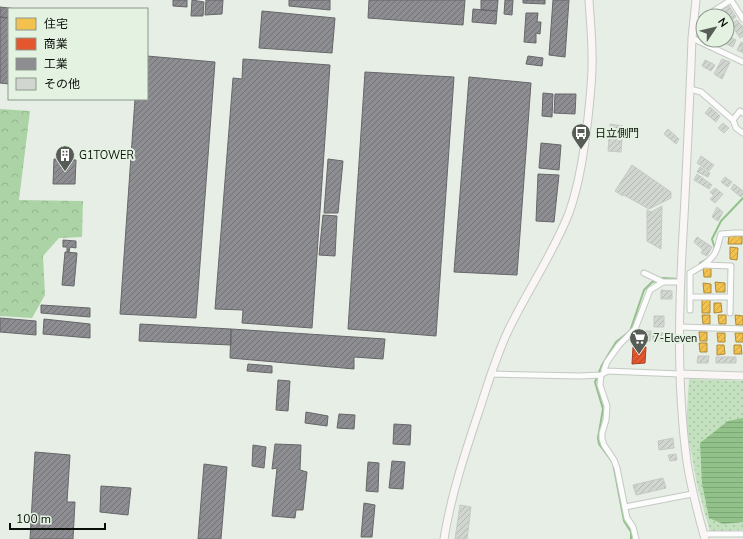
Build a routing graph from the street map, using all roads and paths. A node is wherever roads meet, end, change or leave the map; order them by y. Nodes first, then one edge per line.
1 (589, 0) edge
2 (696, 0) edge
3 (731, 0) edge
4 (718, 8) edge
5 (743, 19) edge
6 (693, 24) joint
7 (692, 38) junction
8 (743, 62) edge
9 (690, 89) junction
10 (743, 113) edge
11 (733, 120) junction
12 (743, 133) edge
13 (743, 233) edge
14 (704, 265) junction
15 (644, 273) dead end
16 (662, 282) junction
17 (680, 282) junction
18 (690, 297) junction
19 (730, 297) junction
20 (690, 310) dead end
21 (730, 313) dead end
22 (680, 327) junction
23 (743, 329) edge
24 (491, 374) junction
25 (602, 374) junction
26 (680, 374) junction
27 (743, 376) edge
28 (692, 494) junction
29 (625, 507) junction
30 (743, 534) edge
31 (704, 537) edge
32 (444, 539) edge
33 (636, 539) edge

1 - 24 street
2 - 6 street
3 - 4 street
3 - 5 street
6 - 7 street
7 - 8 street
7 - 9 street
9 - 11 street
9 - 17 street
10 - 11 street
11 - 12 street
13 - 14 street
14 - 18 street
14 - 19 street
15 - 16 street
16 - 17 street
16 - 25 street
17 - 22 street
18 - 19 street
18 - 20 street
19 - 21 street
22 - 23 street
22 - 26 street
24 - 25 street
24 - 32 street
25 - 26 street
25 - 29 street
26 - 27 street
26 - 28 street
28 - 29 street
28 - 31 street
29 - 33 street
30 - 31 street

